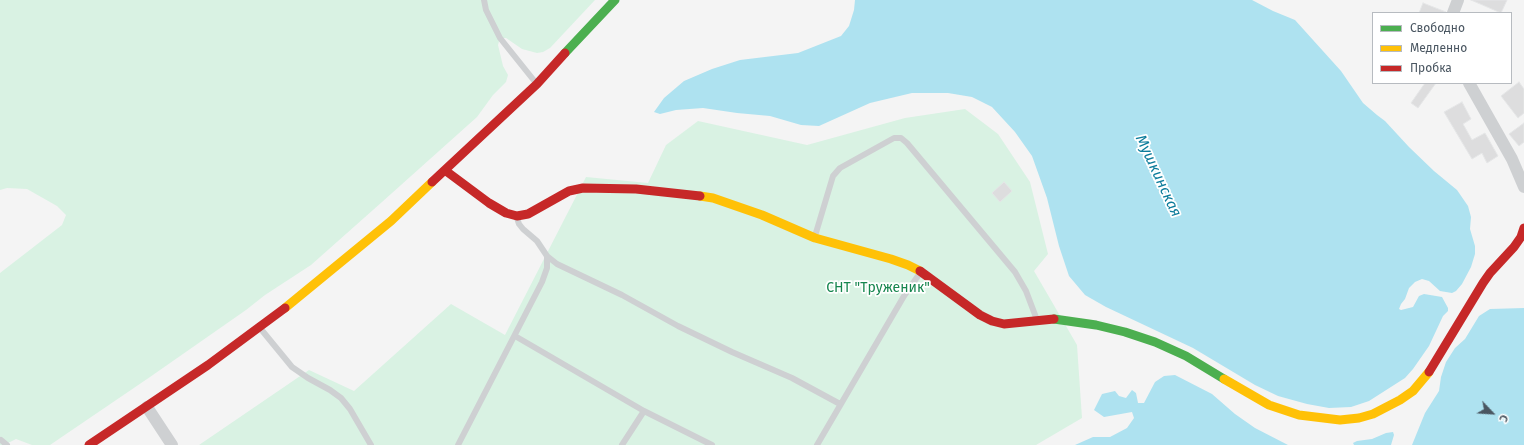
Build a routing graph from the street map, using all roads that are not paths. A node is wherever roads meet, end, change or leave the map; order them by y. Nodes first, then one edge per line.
1 (484, 0) edge
2 (616, 0) edge
3 (1458, 0) edge
4 (1453, 12) edge
5 (537, 84) junction
6 (1470, 84) edge
7 (446, 171) junction
8 (1524, 187) edge
9 (517, 216) junction
10 (1524, 228) edge
11 (815, 238) junction
12 (547, 256) junction
13 (921, 272) junction
14 (1037, 321) junction
15 (259, 327) junction
16 (515, 336) junction
17 (840, 404) junction
18 (147, 407) junction
19 (644, 411) junction
20 (1, 440) edge
21 (7, 445) edge
22 (89, 445) edge
23 (172, 445) edge
24 (371, 445) edge
25 (458, 445) edge
26 (622, 445) edge
27 (712, 445) edge
28 (817, 445) edge

1 - 5 lane
2 - 5 street
3 - 4 street
5 - 7 street
6 - 8 street
7 - 9 street
7 - 15 street
9 - 11 street
9 - 12 lane
10 - 14 street
11 - 13 street
11 - 14 lane
12 - 16 lane
12 - 17 lane
13 - 14 street
13 - 17 lane
15 - 18 street
15 - 24 lane
16 - 19 lane
16 - 25 lane
17 - 28 lane
18 - 22 street
18 - 23 street
19 - 26 lane
19 - 27 lane
20 - 21 lane

